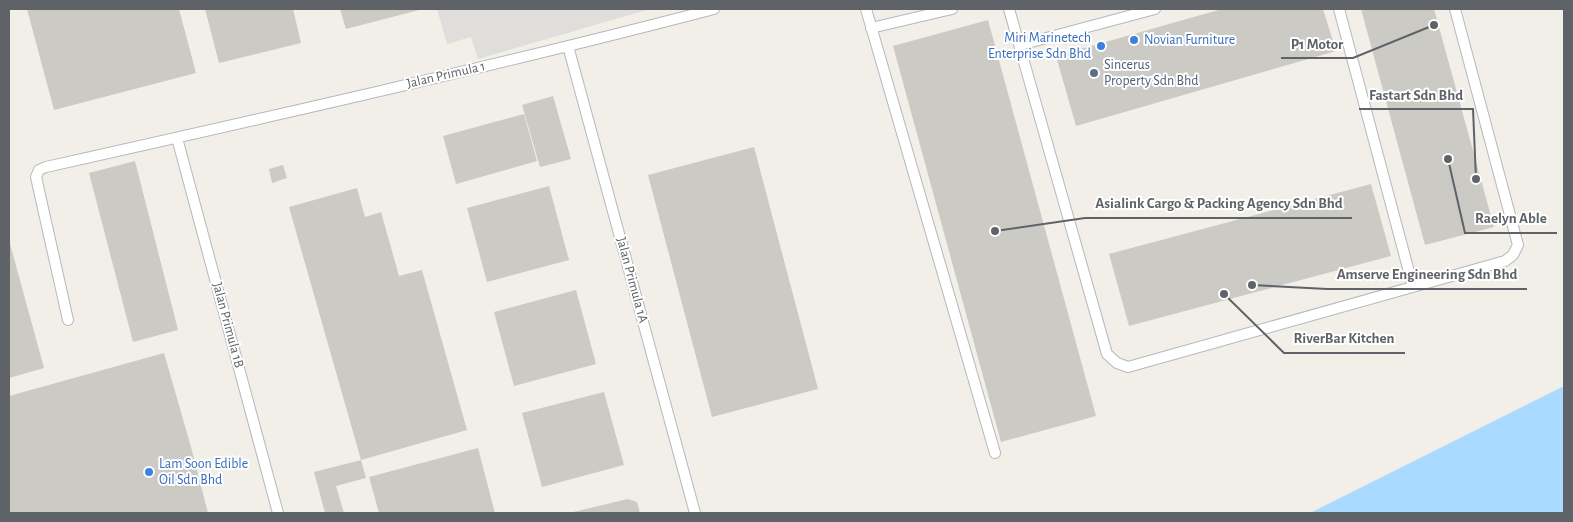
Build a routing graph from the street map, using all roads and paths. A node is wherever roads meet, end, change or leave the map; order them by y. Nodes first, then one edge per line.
1 (714, 9) edge
2 (866, 9) edge
3 (952, 9) edge
4 (1009, 9) edge
5 (1155, 9) edge
6 (1339, 9) edge
7 (1455, 9) edge
8 (693, 11) edge
9 (871, 28) junction
10 (1020, 45) junction
11 (568, 46) junction
12 (177, 138) junction
13 (1413, 287) junction
14 (68, 320) dead end
15 (995, 453) dead end
16 (278, 513) edge
17 (695, 513) edge

1 - 8 lane, Jalan Primula 1
2 - 9 lane
3 - 9 lane
4 - 10 lane
5 - 10 lane
6 - 13 lane
7 - 13 lane
8 - 11 lane, Jalan Primula 1
9 - 15 lane
10 - 13 lane
11 - 12 lane, Jalan Primula 1
11 - 17 lane, Jalan Primula 1A
12 - 14 lane, Jalan Primula 1
12 - 16 lane, Jalan Primula 1B

